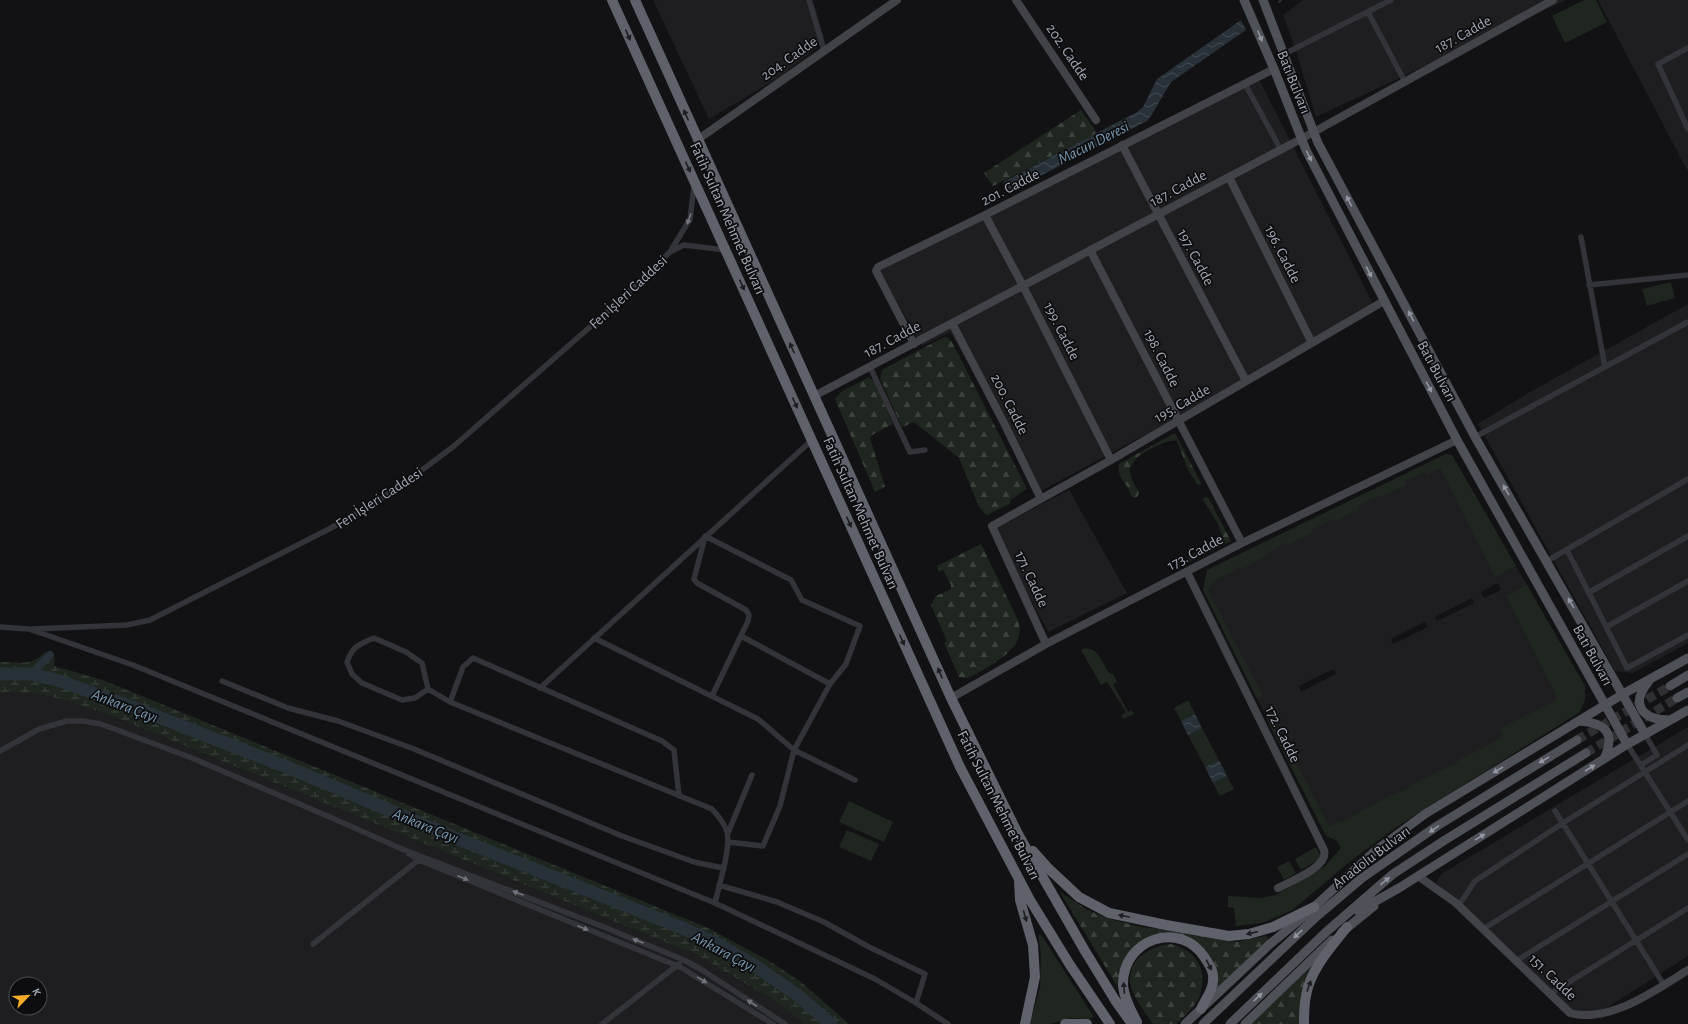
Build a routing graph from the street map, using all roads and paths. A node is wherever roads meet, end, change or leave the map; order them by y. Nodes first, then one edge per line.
1 (612, 0) edge
2 (635, 0) edge
3 (809, 0) edge
4 (897, 0) edge
5 (1016, 0) edge
6 (1244, 0) edge
7 (1263, 0) edge
8 (1391, 0) edge
9 (1552, 0) edge
10 (1368, 12) junction
11 (1688, 48) edge
12 (824, 50) junction
13 (1284, 54) junction
14 (1274, 69) junction
15 (1405, 82) junction
16 (1246, 84) junction
17 (1096, 120) dead end
18 (1688, 129) edge
19 (1314, 132) junction
20 (1302, 139) junction
21 (697, 140) junction
22 (1122, 145) junction
23 (1281, 150) junction
24 (1228, 177) junction
25 (695, 182) junction
26 (1158, 214) junction
27 (986, 215) junction
28 (1581, 237) dead end
29 (726, 250) junction
30 (1090, 250) junction
31 (670, 252) junction
32 (1688, 275) edge
33 (1589, 285) junction
34 (1023, 286) junction
35 (1384, 300) junction
36 (952, 323) junction
37 (1688, 323) edge
38 (1312, 343) junction
39 (914, 344) junction
40 (870, 367) junction
41 (1605, 367) junction
42 (1246, 381) junction
43 (814, 396) junction
44 (1178, 421) junction
45 (1475, 437) junction
46 (812, 440) junction
47 (1456, 440) junction
48 (925, 450) dead end
49 (1111, 460) junction
50 (1688, 479) edge
51 (1041, 499) junction
52 (992, 526) joint
53 (705, 536) junction
54 (1688, 536) edge
55 (1242, 543) junction
56 (1567, 550) junction
57 (1547, 561) junction
58 (1187, 572) junction
59 (1688, 582) edge
60 (1588, 592) junction
61 (0, 627) edge
62 (1606, 627) junction
63 (28, 629) junction
64 (1688, 635) edge
65 (741, 636) junction
66 (594, 638) junction
67 (1046, 644) junction
68 (1688, 658) edge
69 (1688, 675) edge
70 (1651, 679) junction
71 (222, 681) dead end
72 (830, 684) junction
73 (1670, 686) tunnel mouth
74 (540, 688) junction
75 (428, 689) junction
76 (1688, 692) edge
77 (1623, 694) junction
78 (712, 696) junction
79 (951, 698) junction
80 (1677, 698) tunnel mouth
81 (450, 702) junction
82 (1605, 705) junction
83 (1688, 710) edge
84 (1671, 720) junction
85 (1579, 721) junction
86 (1645, 734) junction
87 (1577, 740) tunnel mouth
88 (1627, 744) junction
89 (1688, 745) edge
90 (794, 750) junction
91 (0, 751) edge
92 (1586, 753) tunnel mouth
93 (1604, 759) junction
94 (1640, 765) junction
95 (1645, 772) junction
96 (752, 775) dead end
97 (854, 780) dead end
98 (678, 796) junction
99 (1688, 801) edge
100 (1555, 811) dead end
101 (1670, 812) junction
102 (1563, 823) junction
103 (728, 833) junction
104 (1018, 834) junction
105 (1688, 840) edge
106 (728, 842) junction
107 (1688, 854) edge
108 (421, 858) junction
109 (1363, 864) junction
110 (1588, 864) junction
111 (723, 868) junction
112 (1418, 876) junction
113 (1019, 878) junction
114 (1362, 878) junction
115 (719, 885) junction
116 (1278, 888) dead end
117 (1399, 888) junction
118 (1371, 893) junction
119 (1331, 898) junction
120 (1612, 901) junction
121 (715, 903) junction
122 (1459, 905) junction
123 (1314, 907) junction
124 (1688, 908) edge
125 (1360, 909) junction
126 (1316, 917) junction
127 (1347, 927) junction
128 (1332, 928) junction
129 (1483, 929) junction
130 (1636, 940) junction
131 (313, 944) dead end
132 (683, 960) junction
133 (1516, 961) junction
134 (676, 966) junction
135 (1688, 970) edge
136 (1664, 985) junction
137 (1550, 994) junction
138 (916, 1003) junction
139 (1201, 1009) junction
140 (602, 1024) edge
141 (773, 1024) edge
142 (785, 1024) edge
143 (948, 1024) edge
144 (1025, 1024) edge
145 (1065, 1024) edge
146 (1087, 1024) edge
147 (1110, 1024) edge
148 (1132, 1024) edge
149 (1137, 1024) edge
150 (1186, 1024) edge
151 (1203, 1024) edge
152 (1230, 1024) edge
153 (1245, 1024) edge
154 (1304, 1024) edge

1 -> 25 highway, Fatih Sultan Mehmet Bulvarı
21 -> 2 highway, Fatih Sultan Mehmet Bulvarı
3 - 12 street
4 - 12 street, 204. Cadde
5 - 17 street, 202. Cadde
6 -> 14 main road, Batı Bulvarı
7 - 13 main road, Batı Bulvarı
8 - 10 street
9 - 15 street, 187. Cadde
10 - 13 street
10 - 15 street
11 - 18 street
12 - 21 street, 204. Cadde
13 - 19 main road, Batı Bulvarı
14 - 16 street, 201. Cadde
14 - 20 main road, Batı Bulvarı
15 - 19 street, 187. Cadde
16 - 22 street, 201. Cadde
16 - 23 street
19 - 20 street, 187. Cadde
45 -> 19 main road, Batı Bulvarı
20 - 23 street, 187. Cadde
20 -> 35 main road, Batı Bulvarı
43 -> 21 highway, Fatih Sultan Mehmet Bulvarı
22 - 26 street, 197. Cadde
22 - 27 street, 201. Cadde
23 - 24 street, 187. Cadde
24 - 26 street, 187. Cadde
24 - 38 street, 196. Cadde
25 - 29 highway, Fatih Sultan Mehmet Bulvarı
25 -> 31 street
26 - 30 street, 187. Cadde
26 - 42 street, 197. Cadde
27 - 34 street, 199. Cadde
27 - 39 street, 201. Cadde
28 - 33 street
29 - 31 street
29 -> 46 highway, Fatih Sultan Mehmet Bulvarı
30 - 34 street, 187. Cadde
30 - 44 street, 198. Cadde
31 - 63 street, Fen İşleri Caddesi
32 - 33 street
33 - 41 street
34 - 36 street, 187. Cadde
34 - 49 street, 199. Cadde
35 - 38 street, 195. Cadde
35 -> 47 main road, Batı Bulvarı
36 - 39 street, 187. Cadde
36 - 51 street, 200. Cadde
37 - 41 street
38 - 42 street, 195. Cadde
39 - 40 street, 187. Cadde
40 - 43 street, 187. Cadde
40 - 48 street
41 - 45 street
42 - 44 street, 195. Cadde
79 -> 43 highway, Fatih Sultan Mehmet Bulvarı
44 - 49 street, 195. Cadde
44 - 55 street, 198. Cadde
57 -> 45 main road, Batı Bulvarı
46 - 53 street
46 -> 113 highway, Fatih Sultan Mehmet Bulvarı
47 - 55 street, 173. Cadde
47 - 82 main road, Batı Bulvarı
49 - 51 street, 195. Cadde
50 - 56 street
51 - 52 street, 195. Cadde
52 - 67 street, 171. Cadde
53 - 65 street
53 - 66 street
53 - 72 street
54 - 60 street
55 - 58 street, 173. Cadde
56 - 57 street
56 - 60 street
77 -> 57 main road, Batı Bulvarı
58 - 67 street, 173. Cadde
58 - 116 street, 172. Cadde
59 - 62 street
60 - 62 street
61 - 63 street
62 - 64 street
63 - 121 street
65 - 72 street
65 - 78 street
66 - 74 street
66 - 78 street
67 - 79 street, 173. Cadde
68 - 70 main road
69 - 73 main road
70 - 77 main road
70 - 84 main road
71 - 111 street
72 - 90 street
74 - 81 street
74 - 98 street
75 - 75 street
75 - 81 street
76 - 80 main road
77 - 82 main road
77 - 86 main road, Batı Bulvarı
78 - 90 street
79 - 104 highway, Fatih Sultan Mehmet Bulvarı
81 - 98 street
82 - 85 main road
82 - 88 main road, Batı Bulvarı
83 - 84 main road
84 - 86 main road
85 - 93 main road
85 -> 109 main road
86 - 88 main road
86 - 94 street
87 -> 114 main road, Anadolu Bulvarı
88 - 93 main road
88 - 94 street
89 - 95 street
90 - 97 street
90 - 106 street
91 - 108 street
118 -> 92 main road, Anadolu Bulvarı
112 -> 93 main road
94 - 95 street
95 - 101 street
95 - 102 street
96 - 103 street
98 - 103 street
99 - 101 street
100 - 102 street
101 - 105 street
101 - 110 street
102 - 110 street
102 - 122 street
103 - 106 street
123 -> 104 highway
104 - 148 highway, Fatih Sultan Mehmet Bulvarı
106 - 111 street
107 - 120 street
108 - 131 street
132 -> 108 street
108 -> 134 street
109 - 119 main road
109 - 123 main road
110 - 120 street
110 - 129 street
111 - 115 street
112 - 117 main road
112 - 122 street, 151. Cadde
113 -> 144 highway
113 - 147 highway, Fatih Sultan Mehmet Bulvarı
114 - 119 main road
114 - 126 main road, Anadolu Bulvarı
115 - 121 street
115 - 138 street
117 - 125 main road
117 - 127 main road
118 - 125 main road
118 - 128 main road, Anadolu Bulvarı
119 - 123 main road
119 - 126 main road
120 - 130 street
120 - 133 street
121 - 138 street
122 - 129 street, 151. Cadde
123 - 139 main road
124 - 130 street
125 - 127 main road
125 - 128 main road
126 -> 151 main road, Anadolu Bulvarı
127 - 153 main road
154 -> 127 highway
152 -> 128 main road, Anadolu Bulvarı
129 - 133 street, 151. Cadde
130 - 136 street
130 - 137 street
132 - 134 street
142 -> 132 street
133 - 137 street, 151. Cadde
134 - 140 street
134 -> 141 street
135 - 136 street, 151. Cadde
136 - 137 street, 151. Cadde
138 - 143 street
149 -> 139 highway
139 - 150 main road
145 - 146 highway

